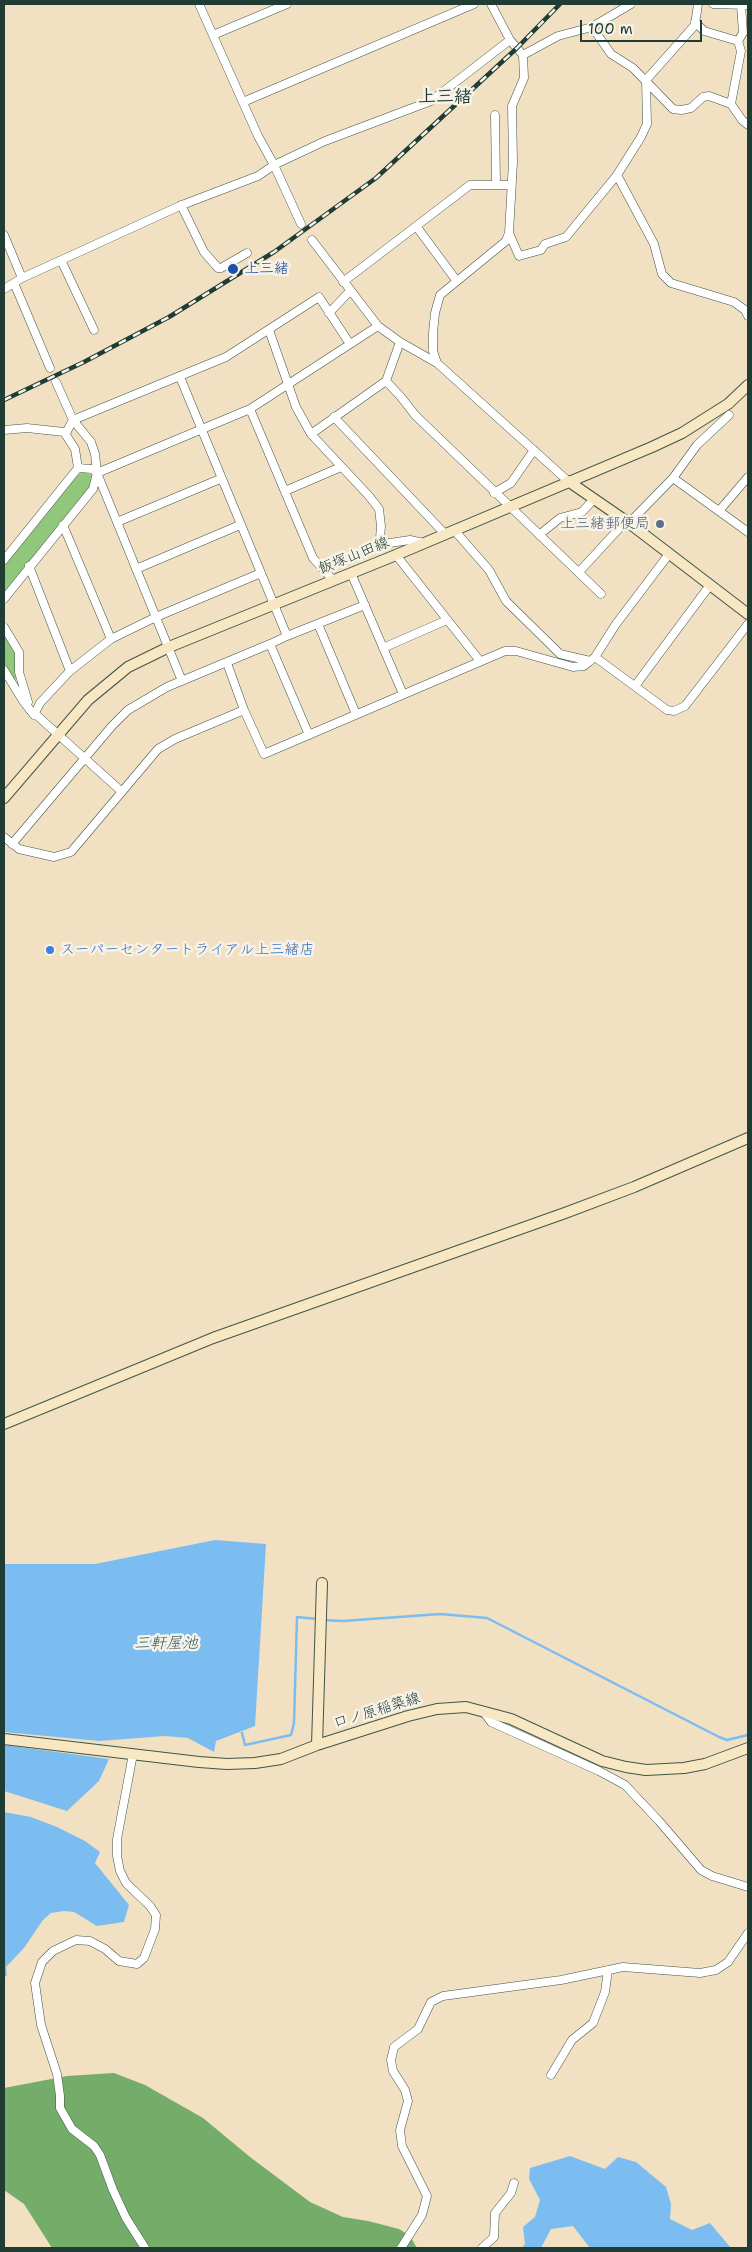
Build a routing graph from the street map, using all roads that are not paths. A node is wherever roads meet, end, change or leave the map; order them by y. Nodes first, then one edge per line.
1 (199, 4) edge
2 (287, 4) edge
3 (474, 4) edge
4 (491, 4) edge
5 (631, 4) edge
6 (698, 4) edge
7 (713, 4) edge
8 (744, 5) edge
9 (695, 22) junction
10 (592, 27) junction
11 (213, 35) junction
12 (510, 40) junction
13 (738, 41) junction
14 (523, 55) junction
15 (646, 80) junction
16 (243, 102) junction
17 (731, 104) junction
18 (495, 114) dead end
19 (748, 125) edge
20 (274, 165) junction
21 (617, 175) junction
22 (496, 184) junction
23 (511, 185) junction
24 (181, 205) junction
25 (301, 224) dead end
26 (416, 226) junction
27 (509, 233) junction
28 (4, 235) edge
29 (312, 240) dead end
30 (247, 253) dead end
31 (61, 260) junction
32 (18, 280) junction
33 (456, 280) junction
34 (343, 282) junction
35 (4, 289) edge
36 (350, 290) junction
37 (329, 313) junction
38 (748, 316) edge
39 (378, 326) junction
40 (94, 330) dead end
41 (269, 330) junction
42 (400, 342) junction
43 (350, 344) junction
44 (437, 363) junction
45 (50, 368) dead end
46 (180, 377) junction
47 (386, 381) junction
48 (56, 382) dead end
49 (287, 384) junction
50 (748, 385) edge
51 (250, 409) junction
52 (729, 415) dead end
53 (334, 417) junction
54 (73, 420) junction
55 (200, 429) junction
56 (4, 430) edge
57 (66, 433) junction
58 (311, 434) junction
59 (534, 450) junction
60 (341, 467) junction
61 (78, 468) junction
62 (97, 473) junction
63 (748, 477) edge
64 (673, 478) junction
65 (220, 479) junction
66 (568, 481) junction
67 (285, 491) junction
68 (494, 493) junction
69 (594, 499) junction
70 (509, 507) junction
71 (719, 511) junction
72 (117, 522) junction
73 (628, 522) junction
74 (63, 525) junction
75 (240, 525) junction
76 (450, 532) junction
77 (748, 532) edge
78 (539, 536) junction
79 (424, 543) junction
80 (668, 554) junction
81 (396, 555) junction
82 (4, 560) edge
83 (29, 566) junction
84 (136, 569) junction
85 (579, 572) junction
86 (351, 573) junction
87 (261, 574) junction
88 (333, 580) junction
89 (710, 585) junction
90 (601, 594) dead end
91 (4, 598) edge
92 (275, 605) junction
93 (365, 605) junction
94 (748, 614) edge
95 (156, 616) junction
96 (447, 620) junction
97 (318, 624) junction
98 (748, 624) edge
99 (4, 627) edge
100 (287, 636) junction
101 (111, 639) junction
102 (270, 644) junction
103 (168, 647) junction
104 (383, 648) junction
105 (592, 659) junction
106 (480, 661) junction
107 (227, 663) junction
108 (4, 670) edge
109 (70, 671) junction
110 (182, 681) junction
111 (635, 686) junction
112 (403, 694) junction
113 (244, 710) junction
114 (356, 714) junction
115 (34, 715) junction
116 (56, 735) junction
117 (309, 735) junction
118 (84, 758) junction
119 (121, 791) junction
120 (4, 798) edge
121 (4, 837) edge
122 (12, 844) junction
123 (748, 1138) edge
124 (4, 1424) edge
125 (322, 1583) dead end
126 (482, 1710) junction
127 (4, 1739) edge
128 (317, 1745) junction
129 (748, 1748) edge
130 (133, 1754) junction
131 (748, 1888) edge
132 (748, 1933) edge
133 (608, 1970) junction
134 (551, 2075) dead end
135 (514, 2183) dead end
136 (146, 2248) edge
137 (401, 2248) edge
138 (482, 2248) edge

1 - 11 street
2 - 11 street
3 - 16 street
4 - 12 street
5 - 10 street
6 - 9 street
7 - 8 street
8 - 13 street
9 - 13 street
9 - 15 street
10 - 14 street
10 - 15 street
11 - 16 street
12 - 14 street
12 - 20 street
13 - 17 street
14 - 23 street
15 - 17 street
15 - 21 street
16 - 20 street
17 - 19 street
18 - 22 street
20 - 24 street
20 - 25 street
21 - 27 street
21 - 38 street
22 - 23 street
22 - 26 street
23 - 27 street
24 - 30 street
24 - 31 street
26 - 33 street
26 - 34 street
27 - 33 street
28 - 32 street
29 - 34 street
31 - 32 street
31 - 40 street
32 - 35 street
32 - 45 street
33 - 44 street
34 - 36 street
36 - 37 street
36 - 39 street
37 - 41 street
37 - 43 street
39 - 42 street
39 - 43 street
41 - 46 street
41 - 49 street
42 - 44 street
42 - 47 street
43 - 49 street
44 - 59 street
46 - 54 street
46 - 55 street
47 - 53 street
47 - 68 street
48 - 54 street
49 - 51 street
49 - 58 street
50 - 66 main road, 飯塚山田線
51 - 55 street
51 - 67 street
52 - 64 street
53 - 58 street
53 - 76 street
54 - 57 street
54 - 62 street
55 - 62 street
55 - 65 street
56 - 57 street
57 - 61 street
58 - 60 street
59 - 66 street
59 - 68 street
60 - 67 street
60 - 79 street
61 - 62 street
61 - 82 street
62 - 72 street
62 - 74 street
63 - 71 street
64 - 71 street
64 - 73 street
65 - 72 street
65 - 75 street
66 - 69 main road
66 - 70 main road, 飯塚山田線
67 - 88 street
68 - 70 street
69 - 73 main road
69 - 78 street
70 - 76 main road, 飯塚山田線
70 - 78 street
71 - 77 street
72 - 84 street
73 - 80 main road
73 - 85 street
74 - 83 street
74 - 101 street
75 - 84 street
75 - 87 street
76 - 79 main road, 飯塚山田線
76 - 105 street
78 - 85 street
79 - 81 main road, 飯塚山田線
80 - 89 main road
80 - 105 street
81 - 86 main road, 飯塚山田線
81 - 96 street
83 - 91 street
83 - 109 street
84 - 95 street
85 - 90 street
86 - 88 main road, 飯塚山田線
86 - 93 street
87 - 92 street
87 - 95 street
88 - 92 main road, 飯塚山田線
89 - 94 main road
89 - 111 street
92 - 100 street
92 - 103 main road, 飯塚山田線
93 - 97 street
93 - 104 street
95 - 101 street
95 - 103 street
96 - 104 street
96 - 106 street
97 - 100 street
97 - 114 street
98 - 111 street
99 - 115 street
100 - 102 street
101 - 109 street
102 - 107 street
102 - 117 street
103 - 110 street
103 - 116 main road, 飯塚山田線
104 - 112 street
105 - 106 street
105 - 111 street
106 - 112 street
107 - 110 street
107 - 113 street
108 - 115 street
109 - 115 street
110 - 118 street
112 - 114 street
113 - 117 street
113 - 119 street
114 - 117 street
115 - 116 street
116 - 118 street
116 - 120 main road, 飯塚山田線
118 - 119 street
118 - 122 street
119 - 122 street
121 - 122 street
123 - 124 main road
125 - 128 main road
126 - 128 main road, 口ノ原稲築線
126 - 129 main road, 口ノ原稲築線
126 - 131 street
127 - 130 main road, 口ノ原稲築線
128 - 130 main road, 口ノ原稲築線
130 - 136 street
132 - 133 street
133 - 134 street
133 - 137 street
135 - 138 street

